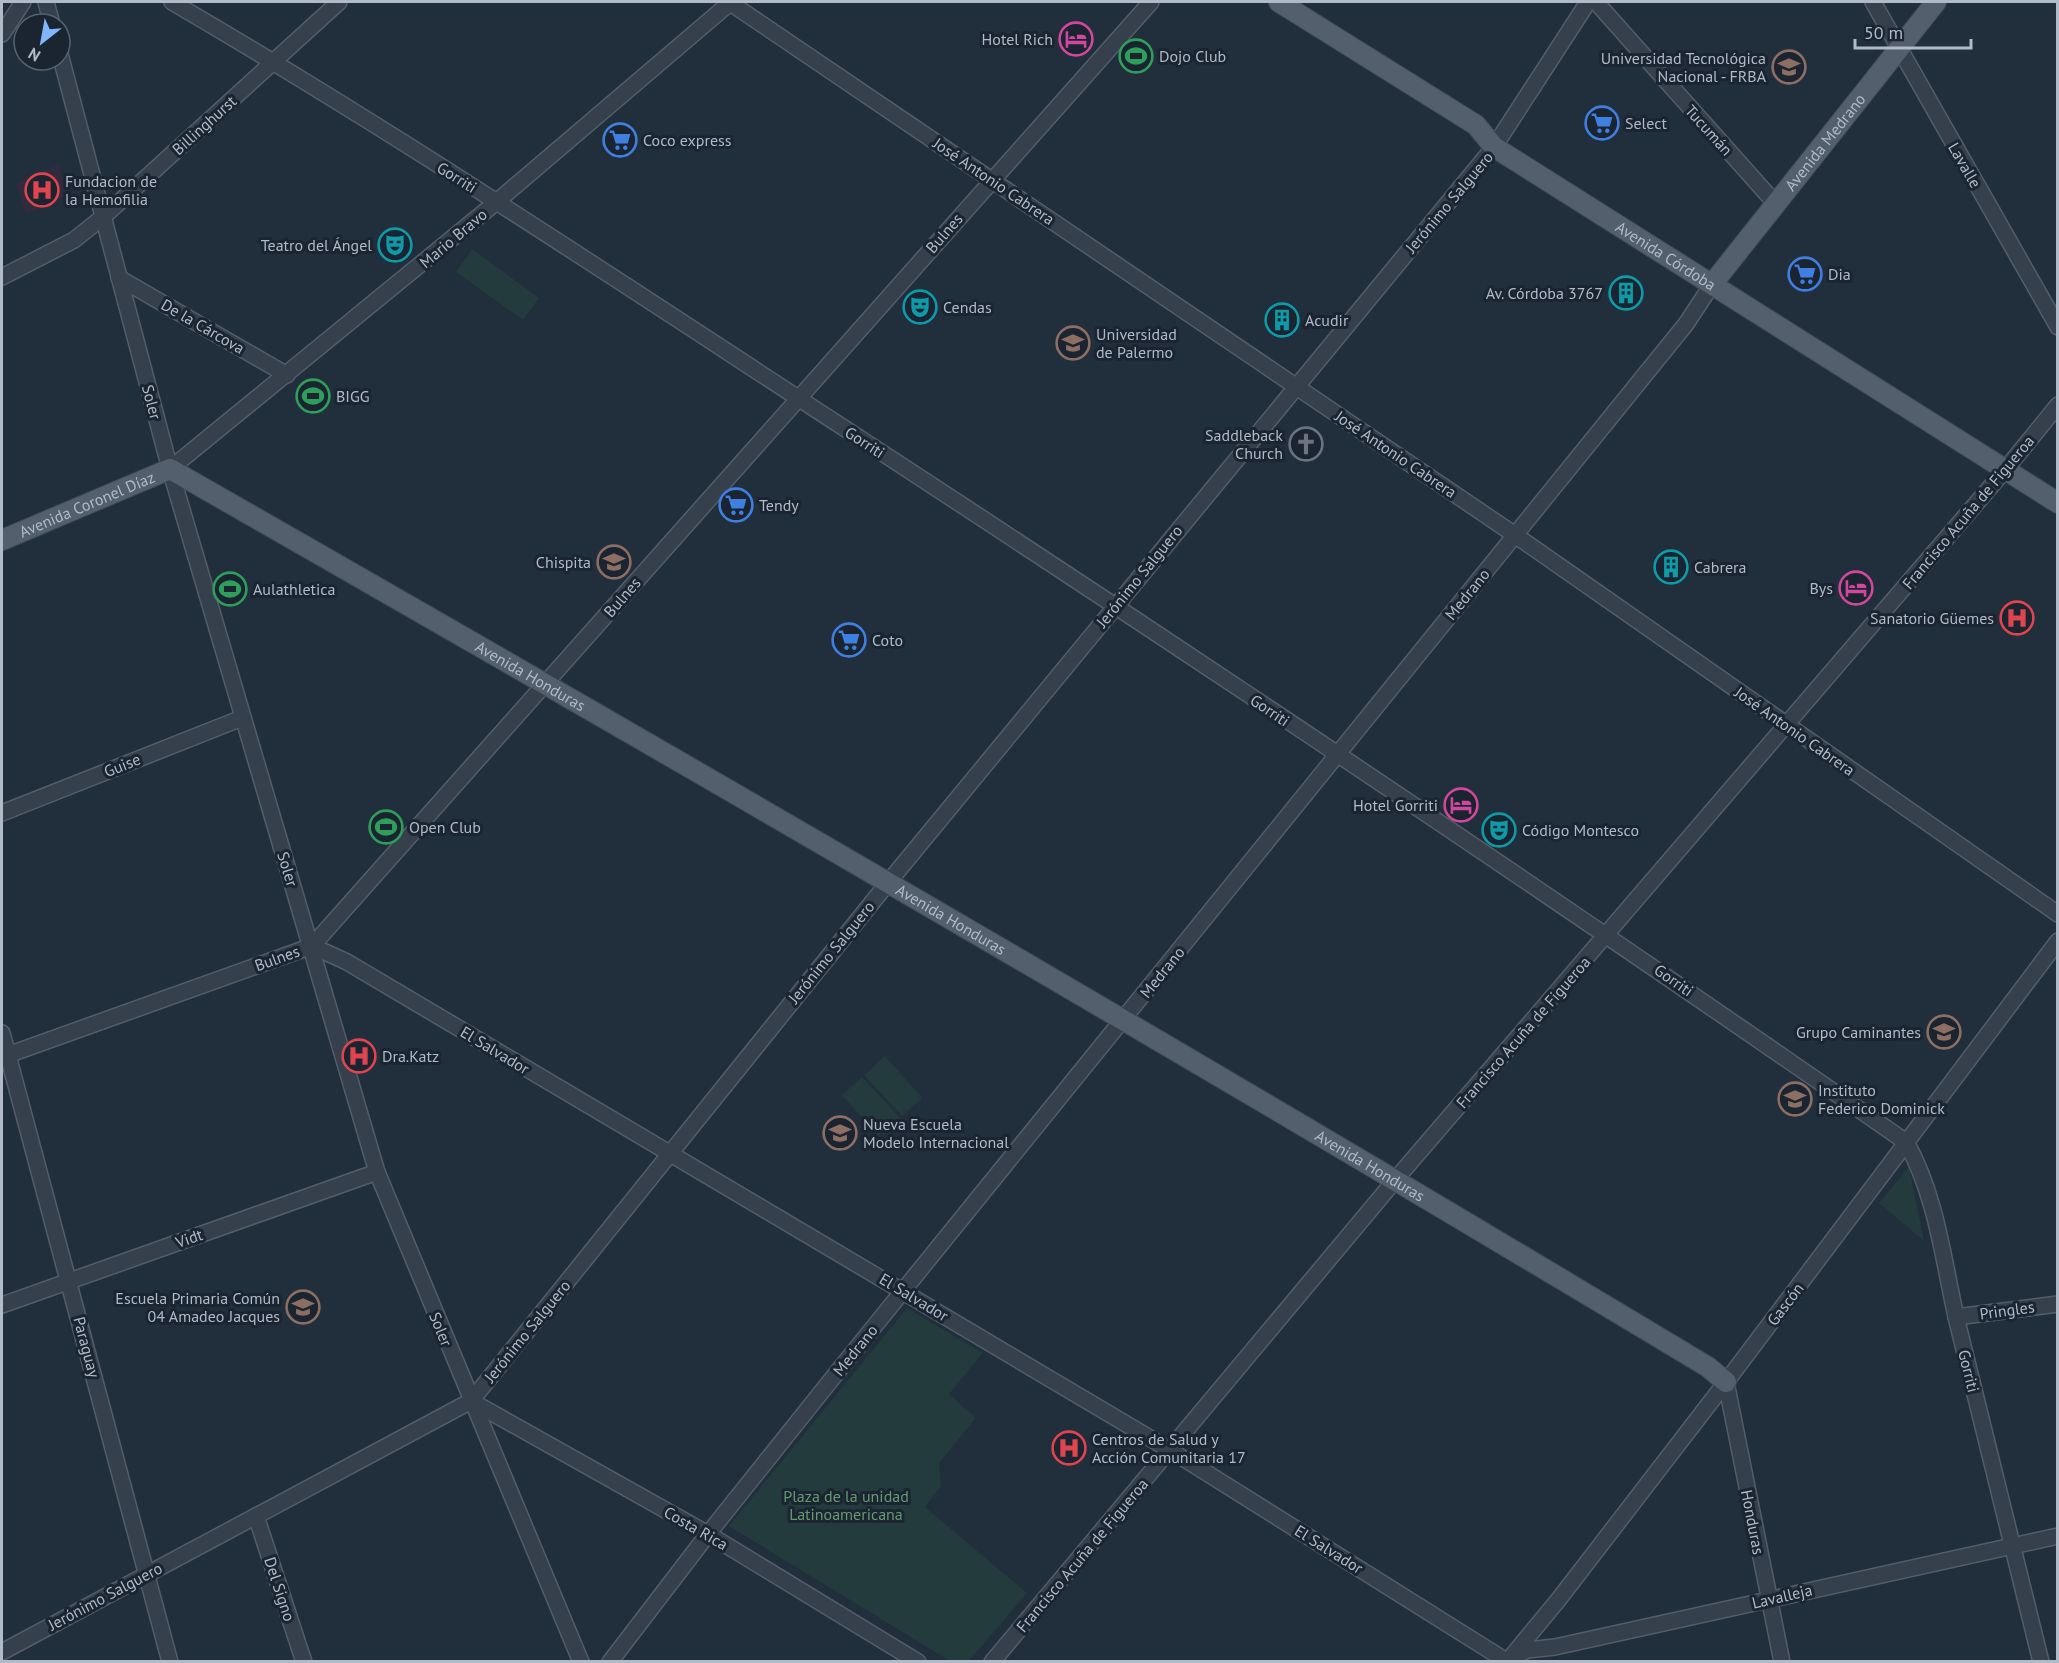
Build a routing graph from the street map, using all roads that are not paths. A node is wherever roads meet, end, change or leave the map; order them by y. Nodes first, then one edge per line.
1 (23, 2) edge
2 (172, 2) edge
3 (339, 2) edge
4 (730, 2) edge
5 (1151, 2) edge
6 (1279, 2) edge
7 (1588, 2) edge
8 (1596, 2) edge
9 (1873, 2) edge
10 (1936, 2) edge
11 (2, 33) edge
12 (1898, 47) junction
13 (275, 62) junction
14 (65, 72) edge
15 (1494, 147) junction
16 (991, 179) junction
17 (496, 202) junction
18 (1775, 203) junction
19 (103, 217) junction
20 (2, 277) edge
21 (119, 278) junction
22 (1713, 284) junction
23 (2058, 327) edge
24 (287, 375) junction
25 (1296, 386) junction
26 (798, 398) junction
27 (2058, 405) edge
28 (170, 469) junction
29 (2005, 470) junction
30 (2058, 503) edge
31 (1515, 535) junction
32 (2, 540) edge
33 (1115, 605) junction
34 (546, 684) junction
35 (242, 718) junction
36 (1786, 724) junction
37 (1338, 756) junction
38 (2, 813) edge
39 (886, 884) junction
40 (2058, 914) edge
41 (1607, 934) junction
42 (2058, 941) edge
43 (312, 946) junction
44 (1123, 1020) junction
45 (2, 1033) edge
46 (4, 1056) edge
47 (1906, 1142) junction
48 (668, 1154) junction
49 (377, 1172) junction
50 (1396, 1179) junction
51 (69, 1280) junction
52 (903, 1291) junction
53 (2058, 1304) edge
54 (2, 1305) edge
55 (1956, 1317) junction
56 (1726, 1382) junction
57 (471, 1401) junction
58 (1170, 1450) junction
59 (256, 1516) junction
60 (708, 1534) junction
61 (2058, 1536) edge
62 (2011, 1545) junction
63 (147, 1573) junction
64 (1767, 1600) junction
65 (2, 1652) edge
66 (2, 1658) edge
67 (1508, 1661) edge
68 (5, 1662) edge
69 (170, 1662) edge
70 (304, 1662) edge
71 (581, 1662) edge
72 (610, 1662) edge
73 (918, 1662) edge
74 (992, 1662) edge
75 (1782, 1662) edge
76 (2041, 1662) edge

1 - 11 street
2 - 13 street, Gorriti
3 - 13 street, Billinghurst
4 - 16 street, José Antonio Cabrera
4 - 17 street, Mario Bravo
5 - 16 street, Bulnes
6 - 15 main road, Avenida Córdoba
7 - 15 street, Jerónimo Salguero
8 - 18 street, Tucumán
9 - 12 street, Lavalle
10 - 12 main road, Avenida Medrano
12 - 18 main road, Avenida Medrano
12 - 23 street, Lavalle
13 - 17 street, Gorriti
13 - 19 street, Billinghurst
14 - 19 street, Soler
15 - 22 main road, Avenida Córdoba
15 - 25 street, Jerónimo Salguero
16 - 25 street, José Antonio Cabrera
16 - 26 street, Bulnes
17 - 24 street, Mario Bravo
17 - 26 street, Gorriti
18 - 22 main road, Avenida Medrano
19 - 20 street, Billinghurst
19 - 21 street, Soler
21 - 24 street, De la Cárcova
21 - 28 street, Soler
22 - 29 main road, Avenida Córdoba
22 - 31 street, Medrano
24 - 28 street, Mario Bravo
25 - 31 street, José Antonio Cabrera
25 - 33 street, Jerónimo Salguero
26 - 33 street, Gorriti
26 - 34 street, Bulnes
27 - 29 street, Francisco Acuña de Figueroa
28 - 32 main road, Avenida Coronel Díaz
28 - 34 main road, Avenida Honduras
28 - 35 street, Soler
29 - 30 main road, Avenida Córdoba
29 - 36 street, Francisco Acuña de Figueroa
31 - 36 street, José Antonio Cabrera
31 - 37 street, Medrano
33 - 37 street, Gorriti
33 - 39 street, Jerónimo Salguero
34 - 39 main road, Avenida Honduras
34 - 43 street, Bulnes
35 - 38 street, Guise
35 - 43 street, Soler
36 - 40 street, José Antonio Cabrera
36 - 41 street, Francisco Acuña de Figueroa
37 - 41 street, Gorriti
37 - 44 street, Medrano
39 - 44 main road, Avenida Honduras
39 - 48 street, Jerónimo Salguero
41 - 47 street, Gorriti
41 - 50 street, Francisco Acuña de Figueroa
42 - 47 street, Gascón
43 - 46 street, Bulnes
43 - 48 street, El Salvador
43 - 49 street, Soler
44 - 50 main road, Avenida Honduras
44 - 52 street, Medrano
45 - 46 street, Paraguay
46 - 51 street, Paraguay
47 - 55 street, Gorriti
47 - 56 street, Gascón
48 - 52 street, El Salvador
48 - 57 street, Jerónimo Salguero
49 - 51 street, Vidt
49 - 57 street, Soler
50 - 56 main road, Avenida Honduras
50 - 58 street, Francisco Acuña de Figueroa
51 - 54 street, Vidt
51 - 63 street, Paraguay
52 - 58 street, El Salvador
52 - 60 street, Medrano
53 - 55 street, Pringles
55 - 62 street, Gorriti
56 - 64 street, Honduras
56 - 67 street, Gascón
57 - 59 street, Jerónimo Salguero
57 - 60 street, Costa Rica
57 - 71 street, Soler
58 - 67 street, El Salvador
58 - 74 street, Francisco Acuña de Figueroa
59 - 63 street, Jerónimo Salguero
59 - 70 street, Del Signo
60 - 72 street, Medrano
60 - 73 street, Costa Rica
61 - 62 street, Lavalleja
62 - 64 street, Lavalleja
62 - 76 street, Gorriti
63 - 65 street, Jerónimo Salguero
63 - 69 street, Paraguay
64 - 67 street, Lavalleja
64 - 75 street, Honduras
66 - 68 street

